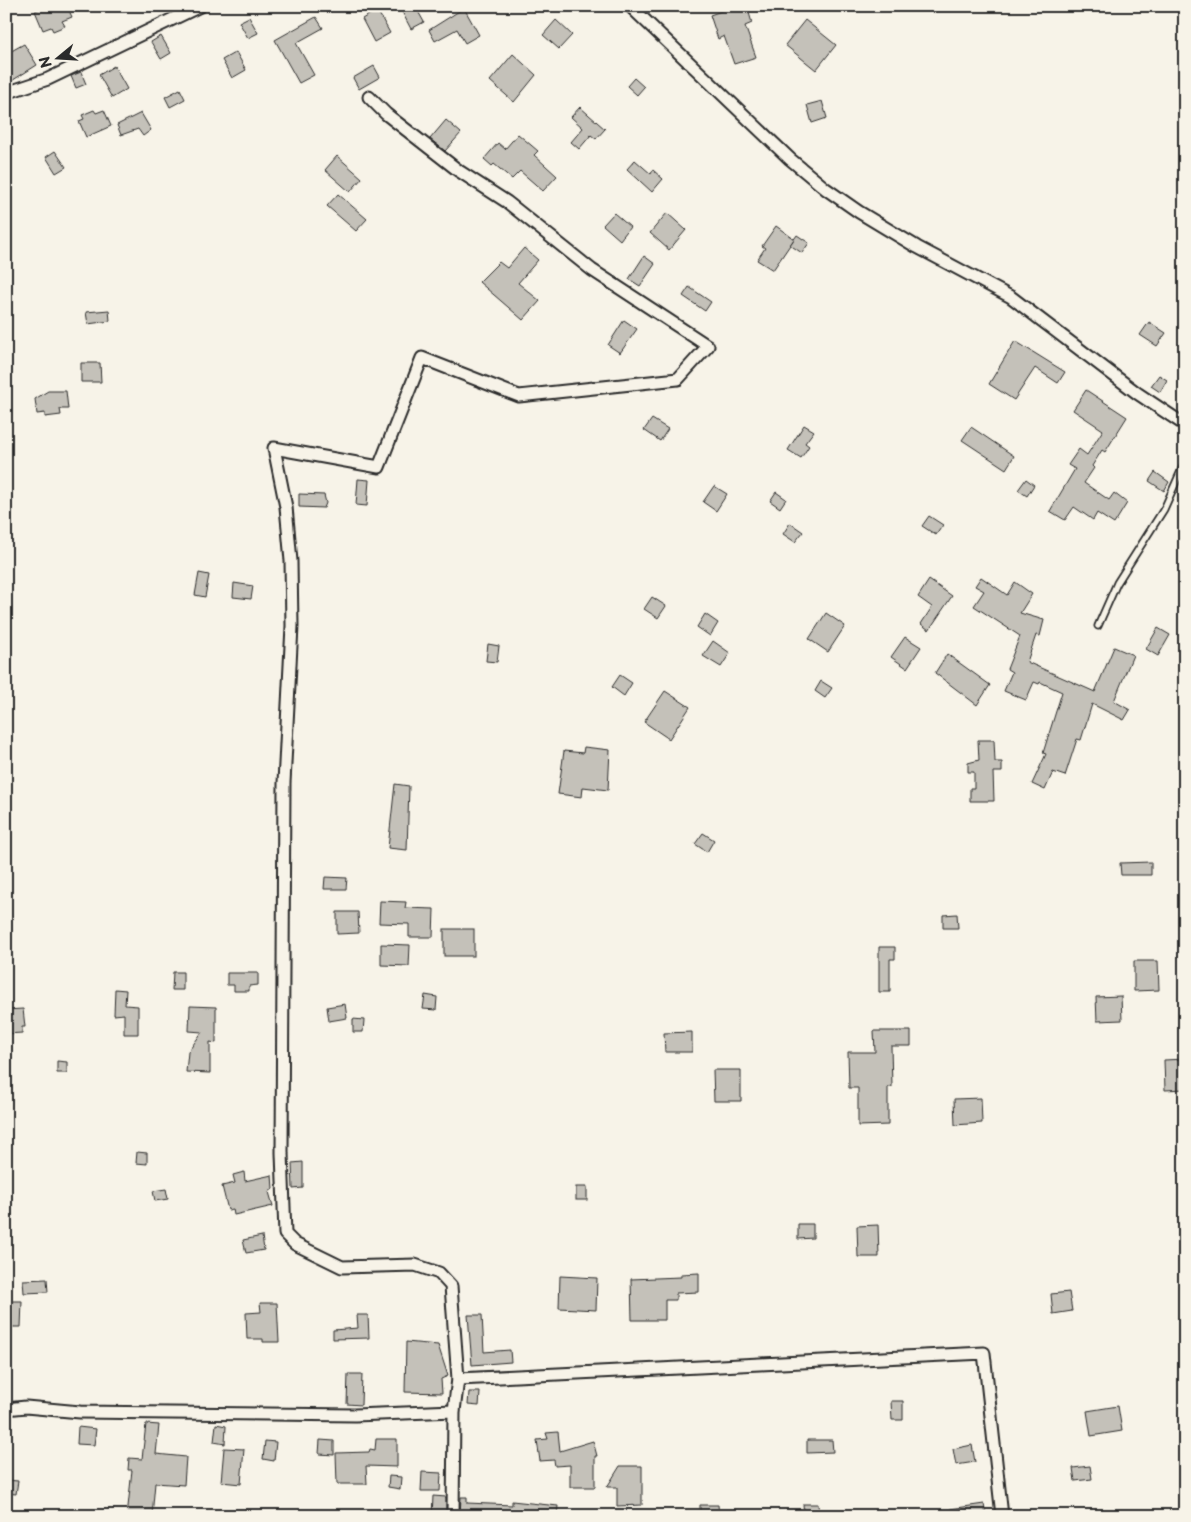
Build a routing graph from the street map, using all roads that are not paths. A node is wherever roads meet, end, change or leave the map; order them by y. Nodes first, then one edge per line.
1 (200, 6) edge
2 (630, 6) edge
3 (6, 93) edge
4 (369, 97) dead end
5 (1185, 425) edge
6 (1185, 462) edge
7 (1098, 626) dead end
8 (458, 1379) junction
9 (6, 1409) edge
10 (454, 1411) junction
11 (453, 1516) edge
12 (1002, 1516) edge

1 - 3 street
2 - 5 street
4 - 8 street
6 - 7 lane
8 - 10 street
8 - 12 street
9 - 10 street
10 - 11 street

